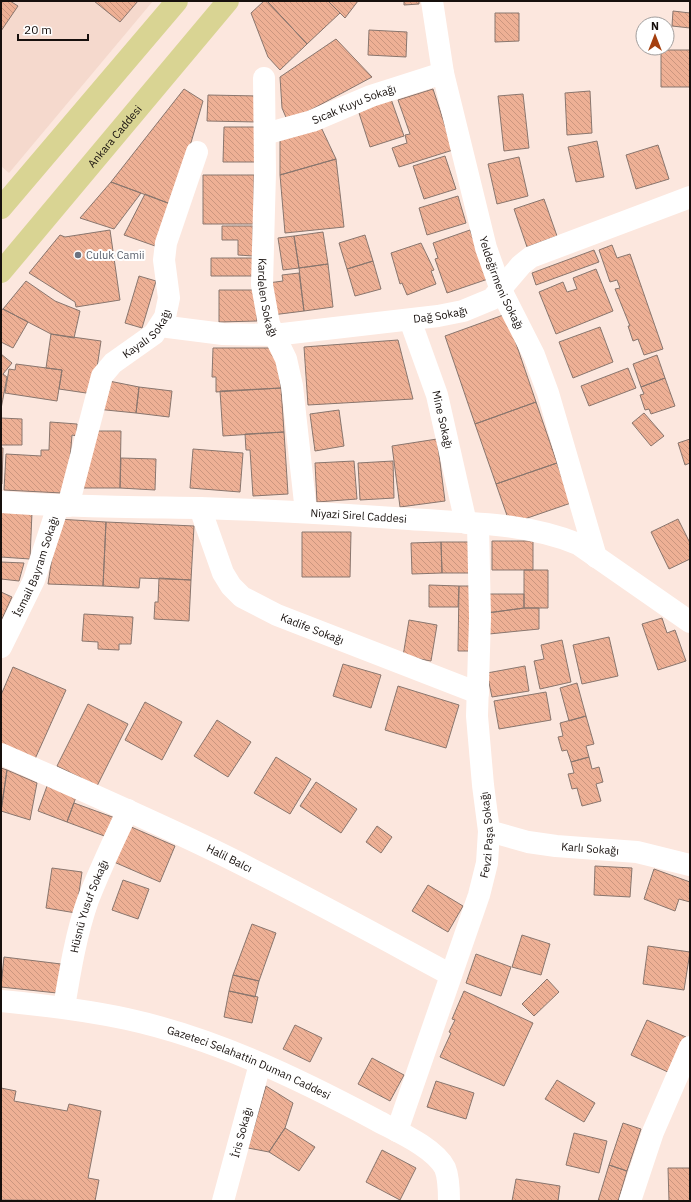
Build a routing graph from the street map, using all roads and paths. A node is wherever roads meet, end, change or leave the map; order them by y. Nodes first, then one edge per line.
1 (177, 1) edge
2 (228, 1) edge
3 (432, 1) edge
4 (443, 73) junction
5 (264, 78) dead end
6 (265, 134) junction
7 (197, 152) dead end
8 (690, 197) edge
9 (1, 208) edge
10 (1, 272) edge
11 (501, 290) junction
12 (410, 320) junction
13 (160, 326) junction
14 (274, 335) junction
15 (1, 502) edge
16 (63, 506) junction
17 (200, 508) junction
18 (306, 512) junction
19 (472, 523) junction
20 (596, 557) junction
21 (690, 622) edge
22 (1, 647) edge
23 (478, 693) junction
24 (1, 754) edge
25 (128, 810) junction
26 (489, 831) junction
27 (690, 865) edge
28 (451, 975) junction
29 (1, 1001) edge
30 (64, 1008) junction
31 (690, 1048) edge
32 (260, 1064) junction
33 (397, 1131) junction
34 (223, 1201) edge
35 (449, 1201) edge
36 (630, 1201) edge

1 - 9 main road
2 - 10 main road, Ankara Caddesi
3 - 4 street, Yeldeğirmeni Sokağı
4 - 6 street, Sıcak Kuyu Sokağı
4 - 11 street, Yeldeğirmeni Sokağı
5 - 6 street, Kardelen Sokağı
6 - 14 street, Kardelen Sokağı
7 - 13 street, Kayalı Sokağı
8 - 11 street, Dağ Sokağı
11 - 12 street, Dağ Sokağı
11 - 20 street, Yeldeğirmeni Sokağı
12 - 14 street, Dağ Sokağı
12 - 19 street, Mine Sokağı
13 - 14 street, Dağ Sokağı
13 - 16 street, Kayalı Sokağı
14 - 18 street, Kardelen Sokağı
15 - 16 street, Niyazi Sirel Caddesi
16 - 17 street, Niyazi Sirel Caddesi
16 - 22 street, İsmail Bayram Sokağı
17 - 18 street, Niyazi Sirel Caddesi
17 - 23 street, Kadife Sokağı
18 - 19 street, Niyazi Sirel Caddesi
19 - 20 street, Niyazi Sirel Caddesi
19 - 23 street, Fevzi Paşa Sokağı
20 - 21 street, Niyazi Sirel Caddesi
23 - 26 street, Fevzi Paşa Sokağı
24 - 25 street, Halil Balcı
25 - 28 street, Halil Balcı
25 - 30 street, Hüsnü Yusuf Sokağı
26 - 27 street, Karlı Sokağı
26 - 28 street, Fevzi Paşa Sokağı
28 - 33 street, Fevzi Paşa Sokağı
29 - 30 street, Gazeteci Selahattin Duman Caddesi
30 - 32 street, Gazeteci Selahattin Duman Caddesi
31 - 36 street
32 - 33 street, Gazeteci Selahattin Duman Caddesi
32 - 34 street, İris Sokağı
33 - 35 street, Gazeteci Selahattin Duman Caddesi

